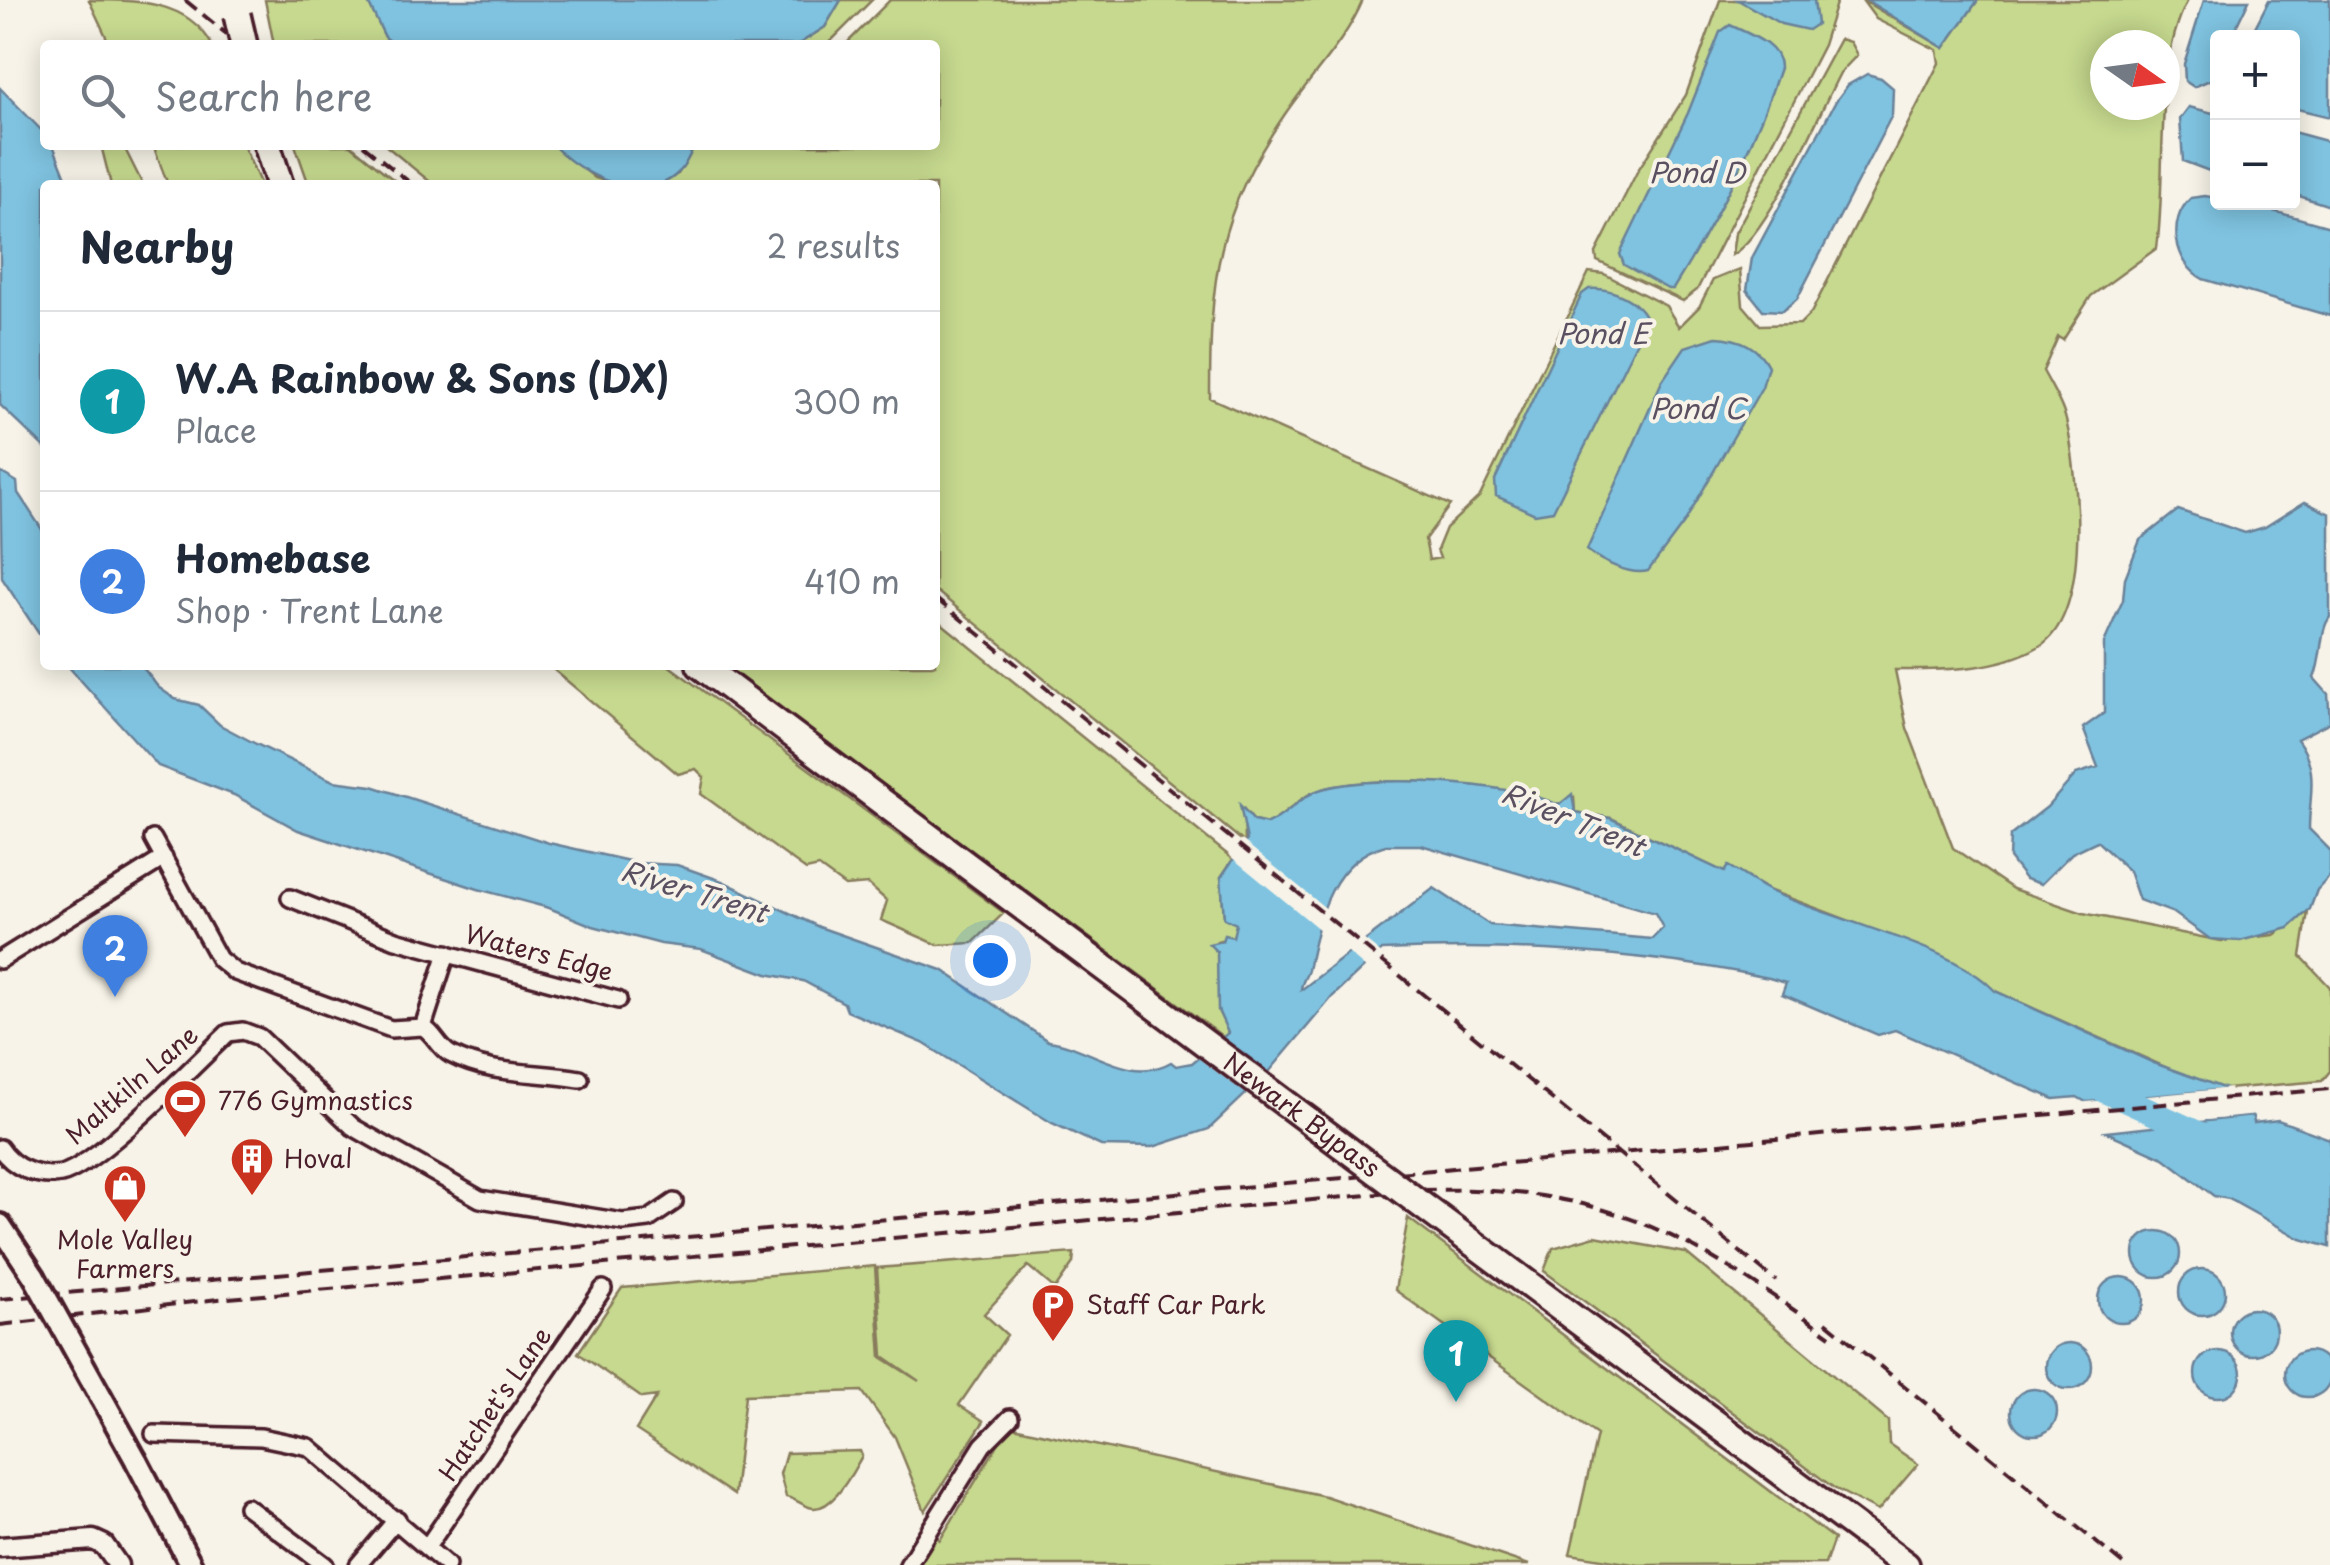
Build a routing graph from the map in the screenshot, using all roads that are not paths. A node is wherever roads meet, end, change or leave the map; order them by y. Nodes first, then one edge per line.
1 (236, 8) edge
2 (243, 40) edge
3 (269, 150) edge
4 (278, 180) edge
5 (707, 670) edge
6 (153, 839) dead end
7 (164, 858) junction
8 (290, 898) dead end
9 (447, 954) junction
10 (0, 960) edge
11 (618, 1000) dead end
12 (423, 1027) junction
13 (580, 1079) dead end
14 (0, 1148) edge
15 (674, 1202) dead end
16 (0, 1226) edge
17 (604, 1289) dead end
18 (1010, 1418) dead end
19 (154, 1434) dead end
20 (246, 1506) dead end
21 (397, 1519) junction
22 (0, 1547) edge
23 (427, 1547) junction
24 (118, 1565) edge
25 (191, 1565) edge
26 (326, 1565) edge
27 (358, 1565) edge
28 (447, 1565) edge
29 (908, 1565) edge
30 (1906, 1565) edge

1 - 2 highway, bridge
3 - 4 highway
5 - 30 highway, Newark Bypass, bridge
6 - 7 street
7 - 10 street
7 - 12 street
8 - 9 street, Waters Edge
9 - 11 street, Waters Edge
9 - 12 street, Waters Edge
12 - 13 street
14 - 15 street, Maltkiln Lane
16 - 25 main road, bridge
17 - 23 street, Hatchet's Lane
18 - 29 street
19 - 21 street
20 - 26 street
21 - 23 street
21 - 27 street
22 - 24 street
23 - 28 street

